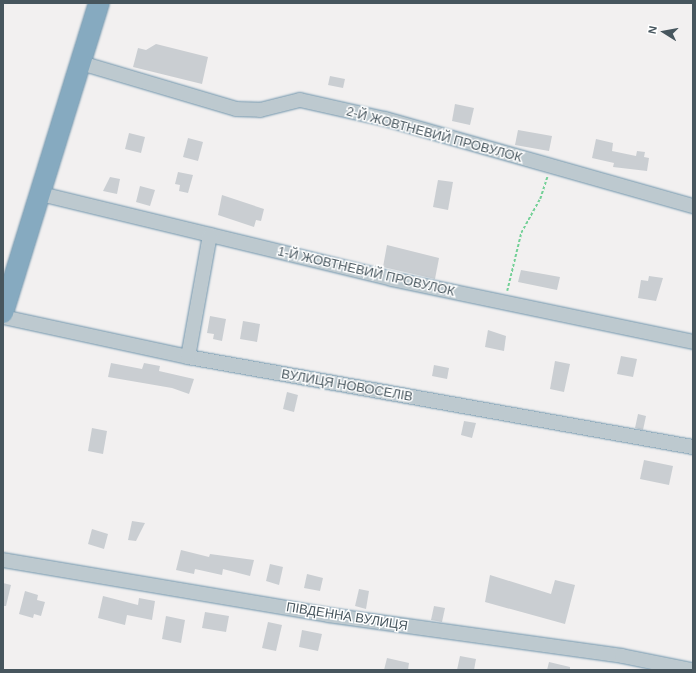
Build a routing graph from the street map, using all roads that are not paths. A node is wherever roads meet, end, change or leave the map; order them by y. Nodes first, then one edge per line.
1 (100, 3) edge
2 (81, 63) junction
3 (41, 194) junction
4 (693, 206) edge
5 (210, 235) junction
6 (3, 313) edge
7 (3, 317) edge
8 (693, 342) edge
9 (188, 357) junction
10 (693, 447) edge
11 (3, 560) edge
12 (692, 670) edge

1 - 2 highway
2 - 3 highway
2 - 4 street, 2-Й ЖОВТНЕВИЙ ПРОВУЛОК
3 - 5 street, 1-Й ЖОВТНЕВИЙ ПРОВУЛОК
3 - 6 highway
5 - 8 street, 1-Й ЖОВТНЕВИЙ ПРОВУЛОК
5 - 9 street
7 - 9 street, ВУЛИЦЯ НОВОСЕЛІВ
9 - 10 street, ВУЛИЦЯ НОВОСЕЛІВ
11 - 12 street, ПІВДЕННА ВУЛИЦЯ

